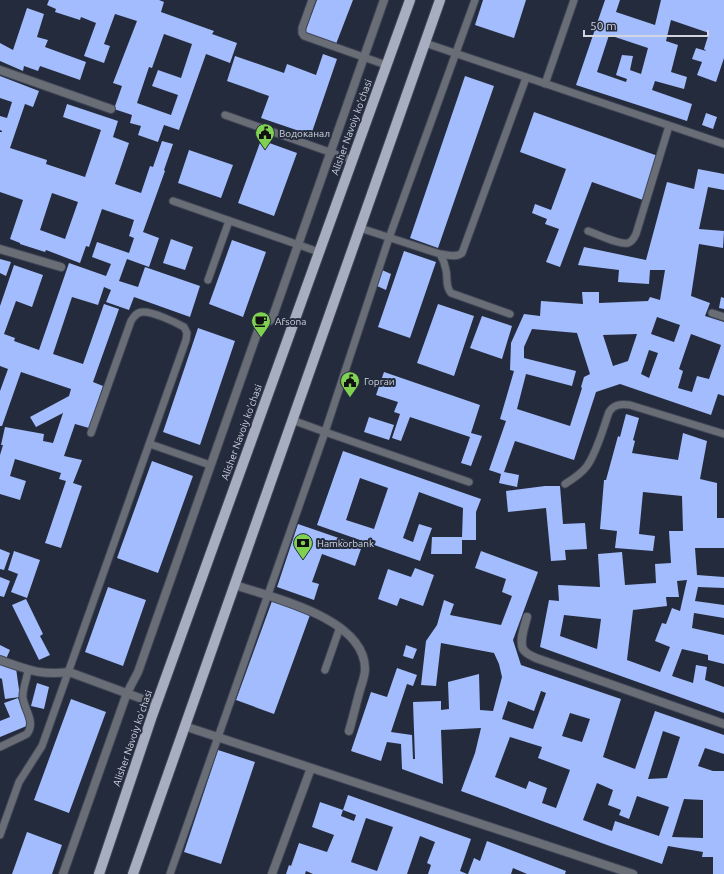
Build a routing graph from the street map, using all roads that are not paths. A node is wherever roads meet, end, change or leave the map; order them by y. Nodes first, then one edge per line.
1 (312, 0) edge
2 (384, 0) edge
3 (410, 0) edge
4 (440, 0) edge
5 (475, 0) edge
6 (574, 0) edge
7 (425, 44) junction
8 (456, 54) junction
9 (364, 58) junction
10 (386, 66) junction
11 (0, 70) edge
12 (526, 78) junction
13 (545, 84) junction
14 (111, 108) dead end
15 (225, 115) dead end
16 (669, 126) junction
17 (724, 144) edge
18 (331, 152) junction
19 (352, 160) junction
20 (173, 201) dead end
21 (229, 221) junction
22 (360, 228) junction
23 (588, 231) dead end
24 (389, 238) junction
25 (298, 245) junction
26 (0, 250) edge
27 (319, 252) junction
28 (440, 254) junction
29 (61, 268) dead end
30 (208, 280) dead end
31 (712, 313) dead end
32 (510, 314) dead end
33 (724, 317) edge
34 (292, 420) junction
35 (325, 432) junction
36 (91, 433) dead end
37 (724, 434) edge
38 (150, 444) junction
39 (210, 465) junction
40 (469, 482) dead end
41 (565, 484) dead end
42 (235, 584) junction
43 (268, 596) junction
44 (527, 617) dead end
45 (340, 628) junction
46 (0, 660) edge
47 (28, 670) junction
48 (325, 670) dead end
49 (69, 672) junction
50 (127, 693) junction
51 (156, 704) junction
52 (724, 724) edge
53 (184, 726) junction
54 (349, 731) dead end
55 (218, 737) junction
56 (0, 747) edge
57 (311, 768) junction
58 (0, 835) edge
59 (63, 874) edge
60 (99, 874) edge
61 (133, 874) edge
62 (170, 874) edge
63 (272, 874) edge
64 (633, 874) edge

1 - 9 lane
2 - 9 street
3 - 10 main road, Alisher Navoiy ko'chasi
4 - 7 main road
5 - 8 lane
6 - 13 lane
7 - 8 lane
7 - 22 main road
8 - 12 lane
8 - 24 lane
9 - 10 lane
9 - 18 street
10 - 19 main road, Alisher Navoiy ko'chasi
11 - 14 street
12 - 13 lane
12 - 28 lane
13 - 16 lane
15 - 18 lane
16 - 17 lane
16 - 23 lane
18 - 19 lane
18 - 25 street
19 - 27 main road, Alisher Navoiy ko'chasi
20 - 21 lane
21 - 25 lane
21 - 30 lane
22 - 24 lane
22 - 34 main road
24 - 28 lane
24 - 35 lane
25 - 27 lane
25 - 39 street
26 - 29 street
27 - 51 main road, Alisher Navoiy ko'chasi
28 - 32 lane
31 - 33 lane
34 - 35 lane
34 - 42 main road
35 - 40 lane
35 - 43 lane
36 - 38 lane
37 - 41 lane
38 - 39 lane
38 - 49 lane
39 - 50 street
42 - 43 street
42 - 53 main road
43 - 45 street
43 - 55 lane
44 - 52 street
45 - 48 lane
45 - 54 street
46 - 47 street
47 - 49 street
47 - 56 lane
49 - 50 street
49 - 58 lane
50 - 51 street
50 - 59 street
51 - 60 main road, Alisher Navoiy ko'chasi
53 - 55 street
53 - 61 main road
55 - 57 street
55 - 62 lane
57 - 63 street
57 - 64 street

